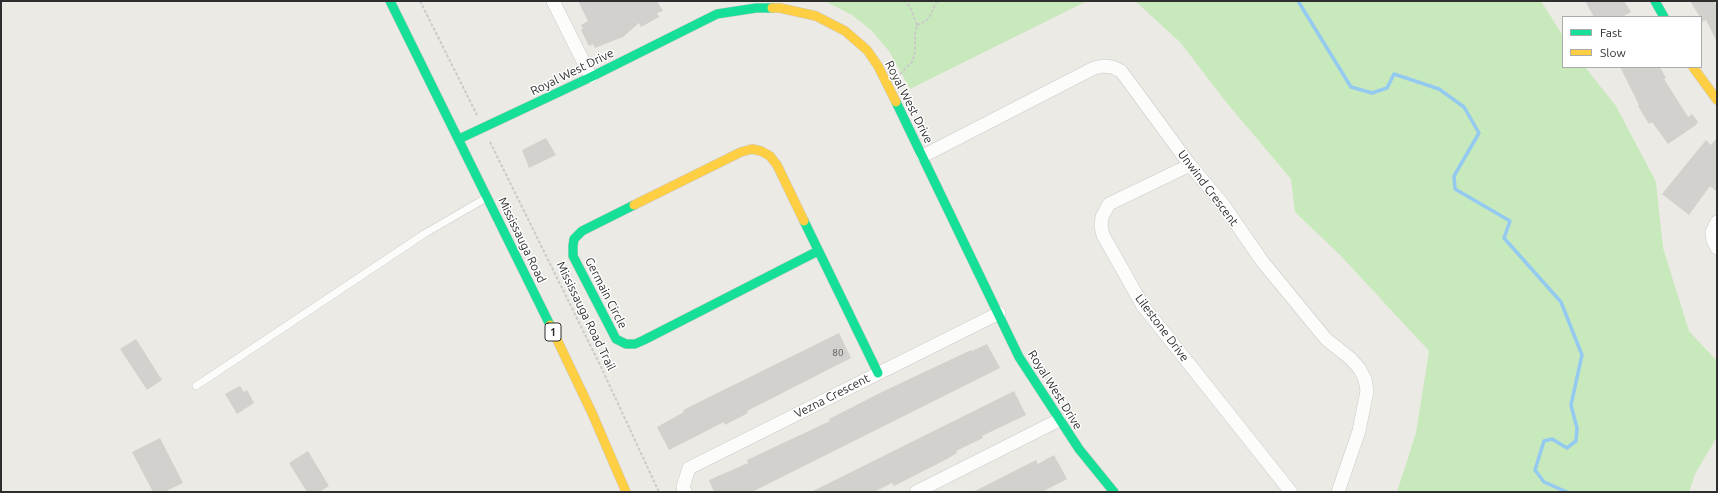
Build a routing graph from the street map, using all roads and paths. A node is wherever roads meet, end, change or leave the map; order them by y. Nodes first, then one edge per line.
1 (390, 1) edge
2 (420, 1) edge
3 (553, 1) edge
4 (906, 1) edge
5 (937, 1) edge
6 (1655, 1) edge
7 (1663, 16) edge
8 (917, 25) junction
9 (1694, 68) edge
10 (900, 74) dead end
11 (591, 77) junction
12 (1717, 100) edge
13 (473, 107) dead end
14 (459, 139) junction
15 (494, 150) dead end
16 (923, 156) junction
17 (1190, 165) junction
18 (488, 197) junction
19 (1717, 222) edge
20 (1717, 248) edge
21 (818, 251) junction
22 (998, 313) junction
23 (878, 374) junction
24 (196, 386) dead end
25 (1059, 420) junction
26 (626, 492) edge
27 (659, 492) edge
28 (685, 492) edge
29 (916, 492) edge
30 (1114, 492) edge
31 (1291, 492) edge
32 (1338, 492) edge

1 - 14 street, Mississauga Road / 1
2 - 13 path
3 - 11 street
4 - 8 path
5 - 8 path
6 - 7 street
8 - 10 path
9 - 12 street
11 - 14 street, Royal West Drive
11 - 16 street, Royal West Drive
14 - 18 street, Mississauga Road / 1
15 - 27 path, Mississauga Road Trail
16 - 17 street, Unwind Crescent
16 - 22 street, Royal West Drive
17 - 31 street, Lilestone Drive
17 - 32 street, Unwind Crescent
18 - 24 lane
18 - 26 street, Mississauga Road / 1
19 - 20 street
21 - 21 street, Germain Circle
21 - 23 street, Germain Circle
22 - 23 street, Vezna Crescent
22 - 25 street, Royal West Drive
23 - 28 street, Vezna Crescent
25 - 29 street
25 - 30 street, Royal West Drive

